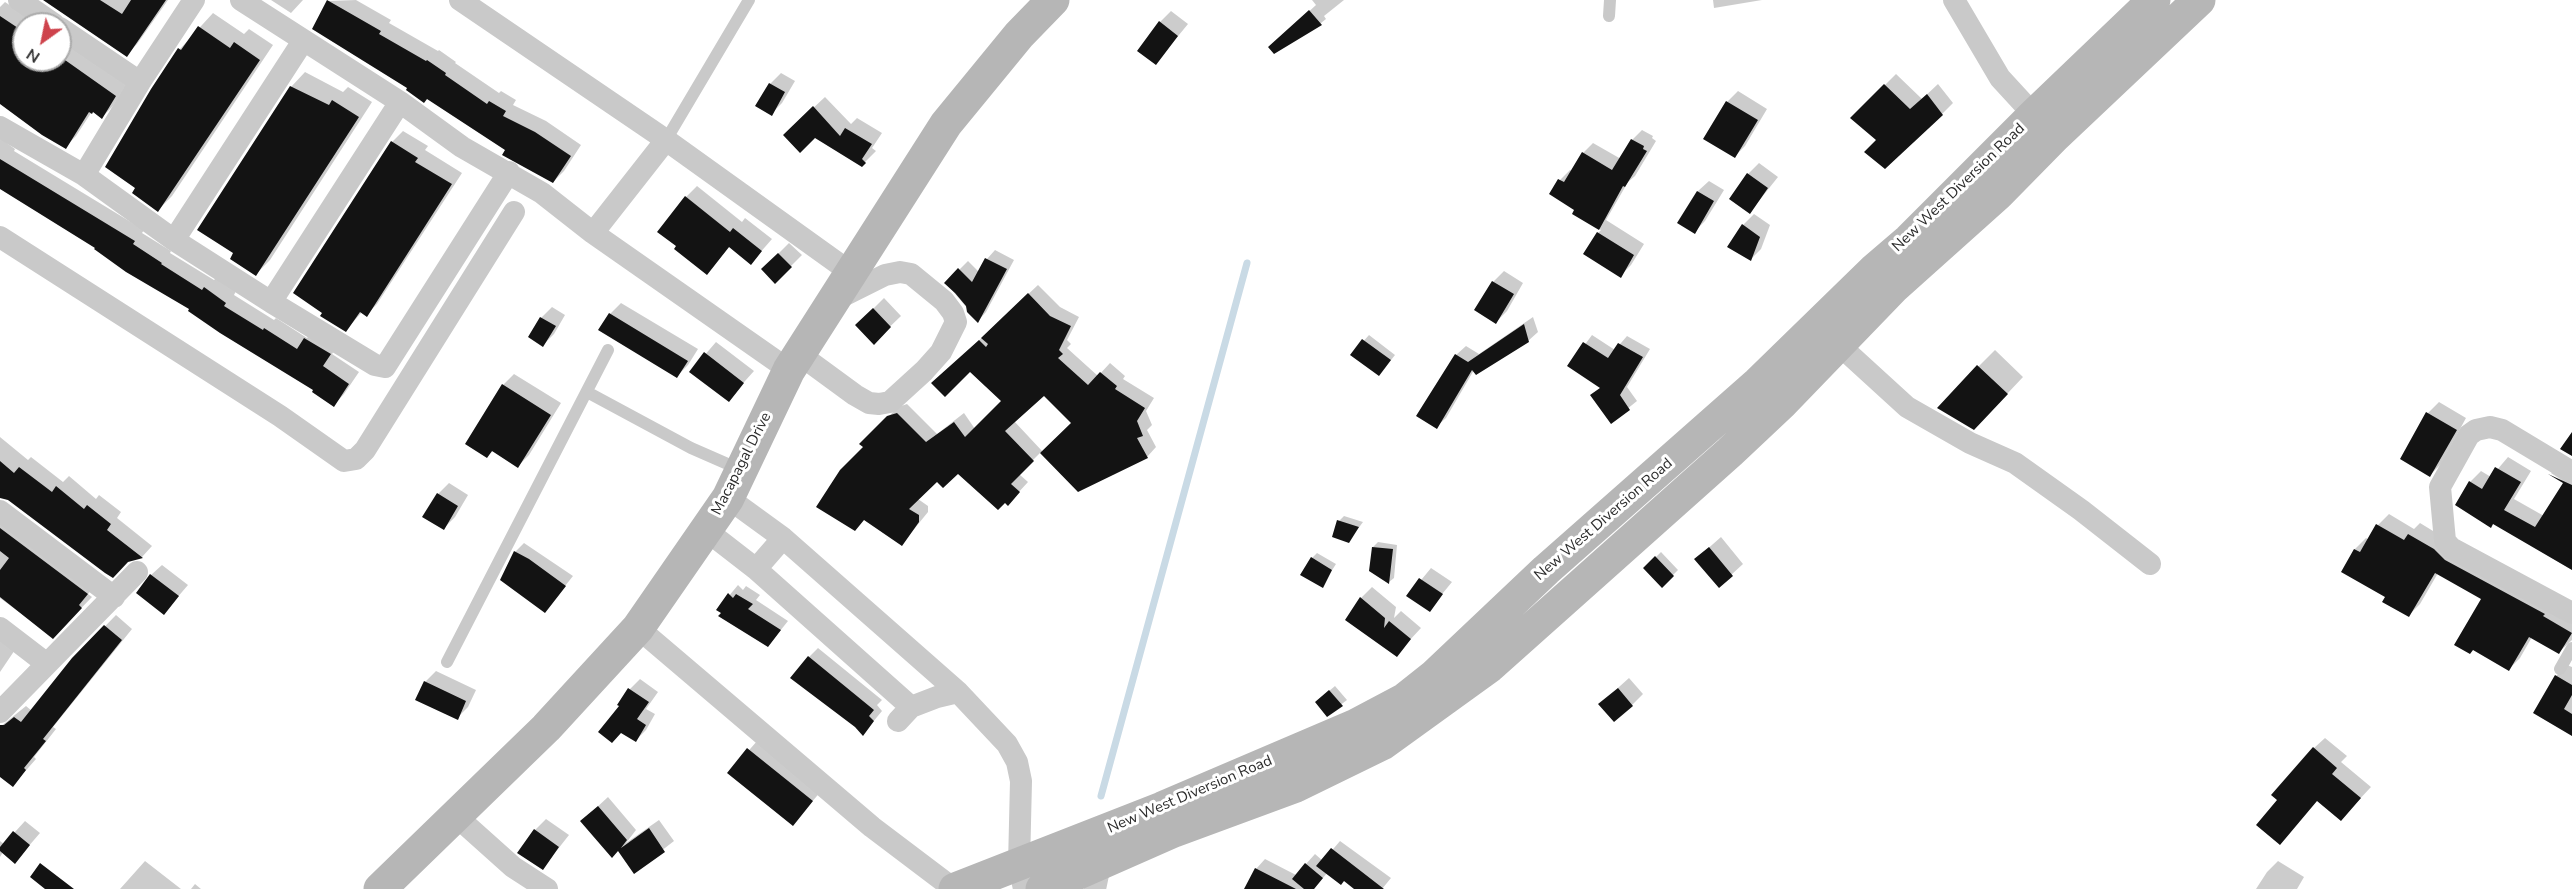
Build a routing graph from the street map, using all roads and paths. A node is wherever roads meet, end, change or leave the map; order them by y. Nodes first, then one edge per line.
1 (19, 0) edge
2 (194, 0) edge
3 (241, 0) edge
4 (460, 0) edge
5 (749, 0) edge
6 (1053, 0) edge
7 (1610, 0) edge
8 (1954, 0) edge
9 (2154, 0) edge
10 (2199, 0) edge
11 (36, 12) edge
12 (1609, 16) dead end
13 (72, 36) edge
14 (303, 41) junction
15 (140, 82) junction
16 (400, 102) junction
17 (2034, 115) junction
18 (0, 127) edge
19 (666, 140) junction
20 (508, 172) junction
21 (84, 175) junction
22 (514, 212) dead end
23 (593, 233) junction
24 (0, 237) edge
25 (174, 240) junction
26 (850, 272) junction
27 (831, 301) junction
28 (271, 302) junction
29 (1838, 344) junction
30 (608, 350) dead end
31 (794, 362) junction
32 (587, 392) junction
33 (2572, 472) edge
34 (734, 484) junction
35 (0, 511) edge
36 (707, 531) junction
37 (783, 538) junction
38 (2150, 564) dead end
39 (756, 569) junction
40 (137, 572) dead end
41 (114, 597) junction
42 (2572, 613) edge
43 (0, 628) edge
44 (638, 628) junction
45 (2572, 648) edge
46 (447, 663) dead end
47 (47, 664) junction
48 (2560, 669) dead end
49 (958, 692) junction
50 (0, 712) edge
51 (456, 816) junction
52 (1021, 877) edge
53 (1098, 877) edge
54 (380, 889) edge
55 (547, 889) edge
56 (954, 889) edge
57 (1041, 889) edge

1 - 11 street
2 - 15 street
3 - 14 street
4 - 19 street
5 - 19 lane
6 - 26 street, Macapagal Drive
7 - 12 lane
8 - 17 street
9 - 17 street, New West Diversion Road
10 - 29 street, New West Diversion Road
13 - 15 street
14 - 16 street
14 - 25 street
15 - 21 street
16 - 20 street
16 - 28 street
17 - 52 street, New West Diversion Road
18 - 21 street
19 - 23 street
19 - 26 street
20 - 23 street
20 - 28 street
21 - 25 street
22 - 24 street
23 - 31 street
25 - 28 street
26 - 27 street, Macapagal Drive
27 - 31 street, Macapagal Drive
27 - 31 street
29 - 38 street
29 - 53 street, New West Diversion Road
30 - 32 lane
31 - 34 street, Macapagal Drive
32 - 34 lane
32 - 46 lane
33 - 42 street
34 - 36 street, Macapagal Drive
34 - 37 street
35 - 41 street
36 - 39 street
36 - 44 street, Macapagal Drive
37 - 39 street
37 - 49 street
39 - 49 street
40 - 41 street
41 - 47 street
43 - 47 street
44 - 51 street, Macapagal Drive
44 - 56 street
45 - 48 lane
47 - 50 street
49 - 52 street
51 - 54 street, Macapagal Drive
51 - 55 street
52 - 56 street, New West Diversion Road
53 - 57 street, New West Diversion Road

